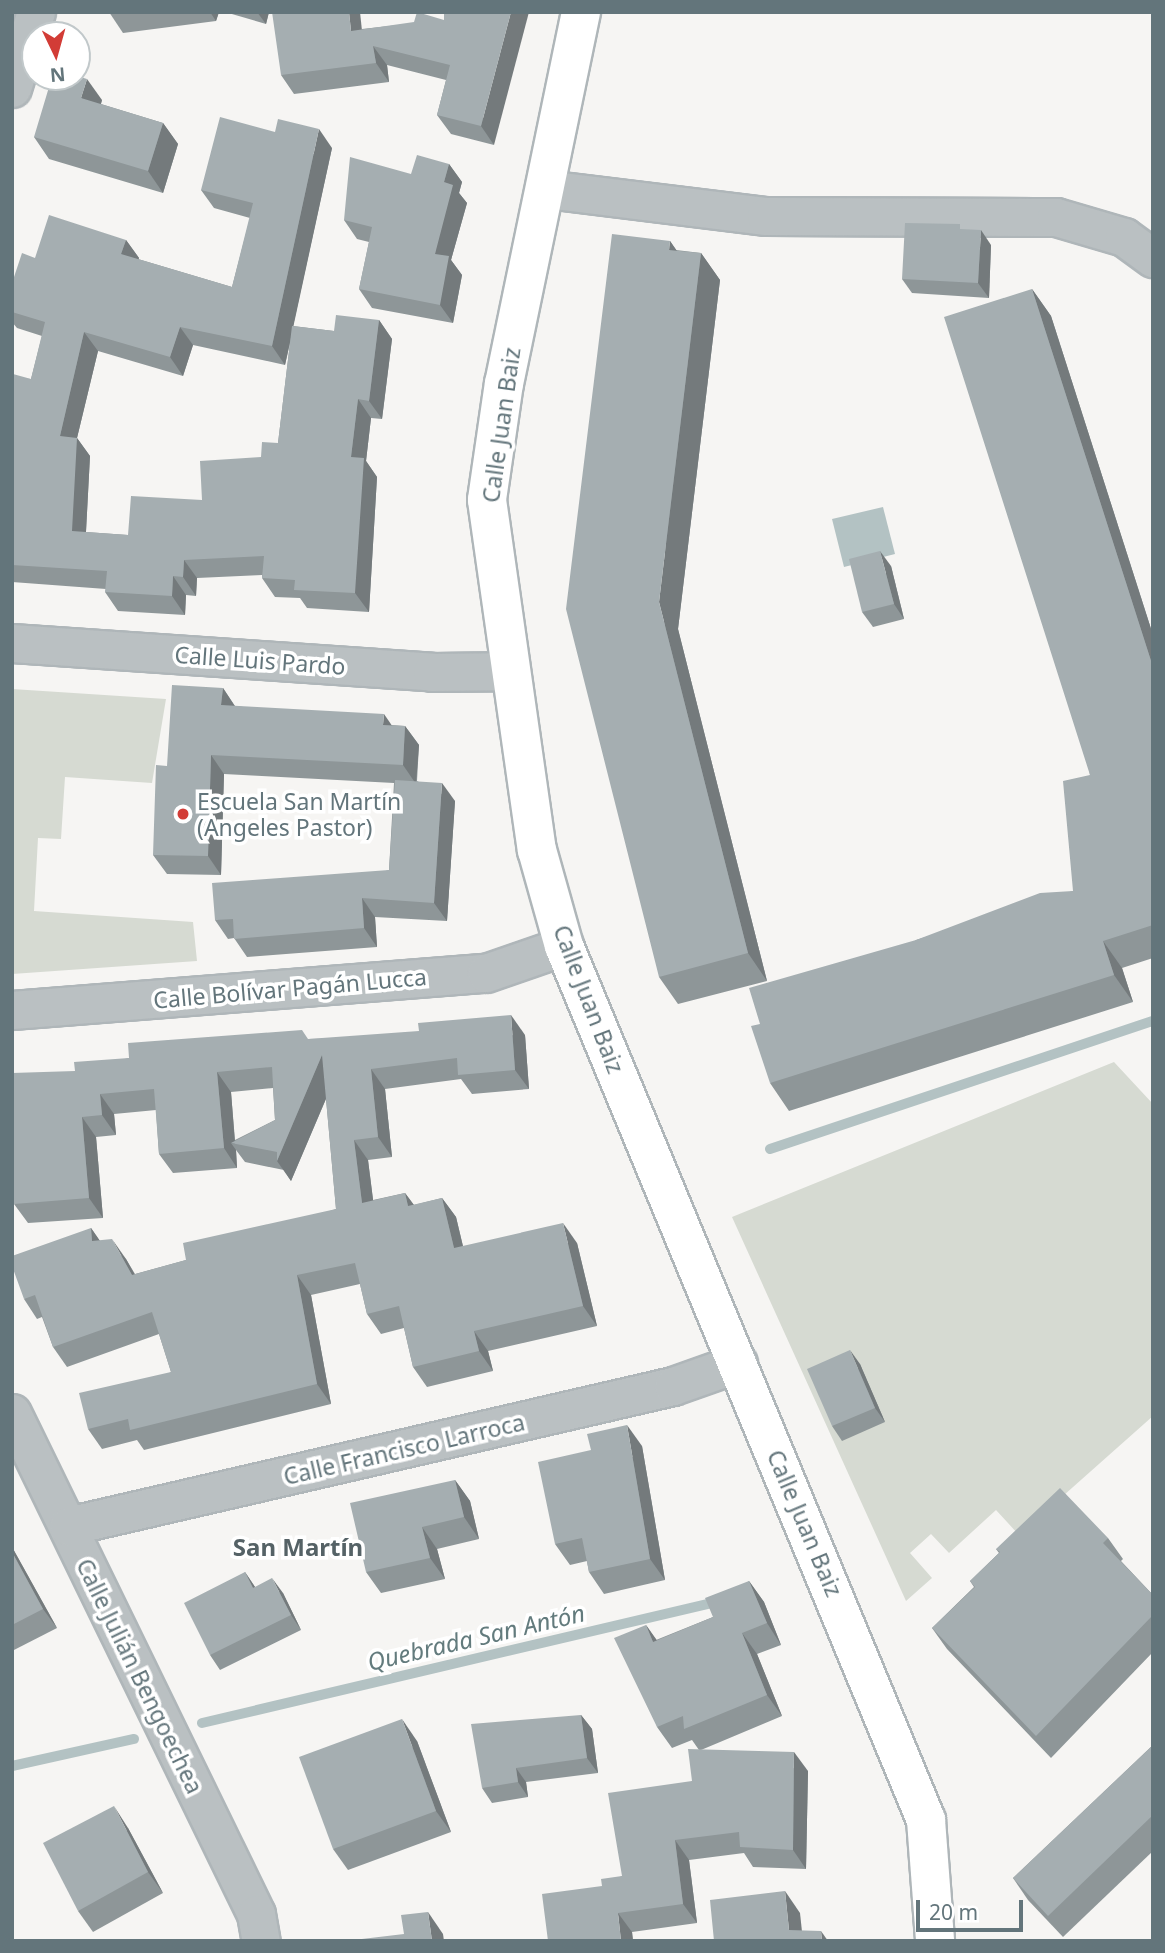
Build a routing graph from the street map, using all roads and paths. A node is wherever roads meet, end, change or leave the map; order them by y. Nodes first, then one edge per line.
1 (36, 12) edge
2 (582, 12) edge
3 (12, 88) edge
4 (546, 189) junction
5 (1153, 258) edge
6 (12, 643) edge
7 (509, 671) junction
8 (564, 946) junction
9 (12, 1010) edge
10 (738, 1363) junction
11 (12, 1413) edge
12 (68, 1527) junction
13 (261, 1941) edge
14 (934, 1941) edge

1 - 3 street
2 - 4 street, Calle Juan Baiz
4 - 5 street
4 - 7 street, Calle Juan Baiz
6 - 7 street, Calle Luis Pardo
7 - 8 street, Calle Juan Baiz
8 - 9 street, Calle Bolívar Pagán Lucca
8 - 10 street, Calle Juan Baiz
10 - 12 street, Calle Francisco Larroca
10 - 14 street, Calle Juan Baiz
11 - 12 street, Calle Julián Bengoechea
12 - 13 street, Calle Julián Bengoechea

